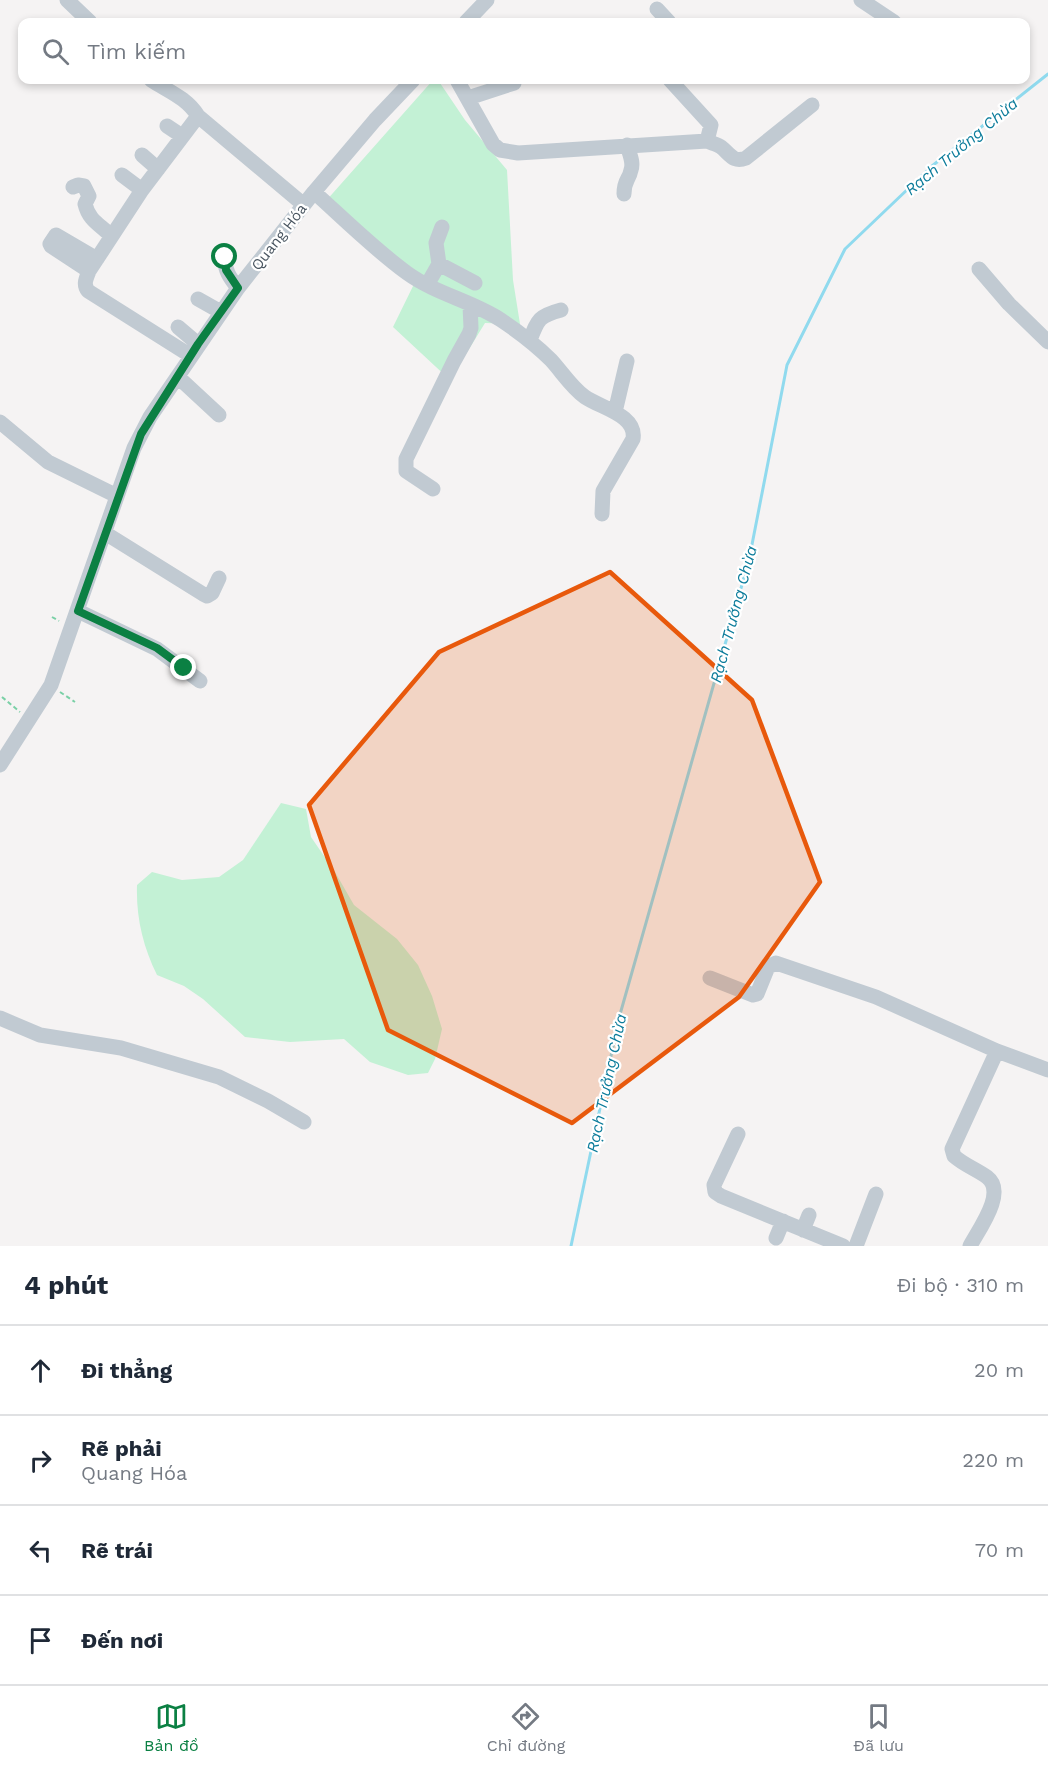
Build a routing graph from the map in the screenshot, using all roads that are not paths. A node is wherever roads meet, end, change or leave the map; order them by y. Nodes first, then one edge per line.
1 (67, 0) edge
2 (487, 0) edge
3 (861, 0) edge
4 (657, 9) dead end
5 (86, 18) edge
6 (470, 18) edge
7 (665, 18) edge
8 (888, 18) edge
9 (159, 84) edge
10 (409, 84) edge
11 (460, 84) edge
12 (511, 84) edge
13 (674, 84) edge
14 (468, 98) junction
15 (812, 105) dead end
16 (198, 116) junction
17 (167, 126) dead end
18 (182, 136) junction
19 (707, 141) junction
20 (627, 145) junction
21 (142, 155) dead end
22 (158, 169) junction
23 (122, 176) dead end
24 (73, 187) dead end
25 (142, 190) junction
26 (315, 192) junction
27 (624, 194) dead end
28 (304, 205) junction
29 (442, 227) dead end
30 (111, 236) junction
31 (225, 257) dead end
32 (439, 264) junction
33 (979, 269) dead end
34 (475, 283) dead end
35 (427, 285) junction
36 (238, 288) junction
37 (198, 299) dead end
38 (470, 305) junction
39 (561, 310) dead end
40 (221, 312) junction
41 (178, 327) dead end
42 (530, 340) junction
43 (1048, 342) edge
44 (197, 353) junction
45 (627, 362) dead end
46 (178, 377) junction
47 (615, 412) junction
48 (219, 415) dead end
49 (0, 422) edge
50 (433, 489) dead end
51 (117, 496) junction
52 (602, 514) dead end
53 (105, 533) junction
54 (219, 578) dead end
55 (78, 611) junction
56 (200, 681) dead end
57 (2, 759) edge
58 (710, 978) dead end
59 (0, 1018) edge
60 (997, 1051) junction
61 (1048, 1070) edge
62 (304, 1122) dead end
63 (738, 1134) dead end
64 (876, 1194) dead end
65 (809, 1215) dead end
66 (783, 1221) junction
67 (803, 1230) junction
68 (776, 1238) dead end
69 (843, 1246) edge
70 (856, 1246) edge
71 (970, 1246) edge

1 - 5 street
2 - 6 street
3 - 8 street
4 - 7 street
9 - 16 street
10 - 26 street, Quang Hóa
11 - 14 street
12 - 14 street
13 - 19 street
14 - 20 street
15 - 19 street
16 - 18 street
16 - 28 street
17 - 18 street
18 - 22 street
19 - 20 street
20 - 27 street
21 - 22 street
22 - 25 street
23 - 25 street
24 - 30 street
25 - 30 street
26 - 28 street, Quang Hóa
26 - 35 street
28 - 36 street, Quang Hóa
29 - 32 street
30 - 44 street
31 - 36 street
32 - 34 street
32 - 35 street
33 - 43 street
35 - 38 street
36 - 40 street, Quang Hóa
37 - 40 street
38 - 42 street
38 - 50 street
39 - 42 street
40 - 44 street, Quang Hóa
41 - 44 street
42 - 47 street
44 - 46 street, Quang Hóa
45 - 47 street
46 - 48 street
46 - 51 street, Quang Hóa
47 - 52 street
49 - 51 street
51 - 53 street, Quang Hóa
53 - 54 street
53 - 55 street, Quang Hóa
55 - 56 street
55 - 57 street, Quang Hóa
58 - 60 street
59 - 62 street
60 - 61 street
60 - 71 street
63 - 66 street
64 - 70 street
65 - 67 street
66 - 67 street
66 - 68 street
67 - 69 street

